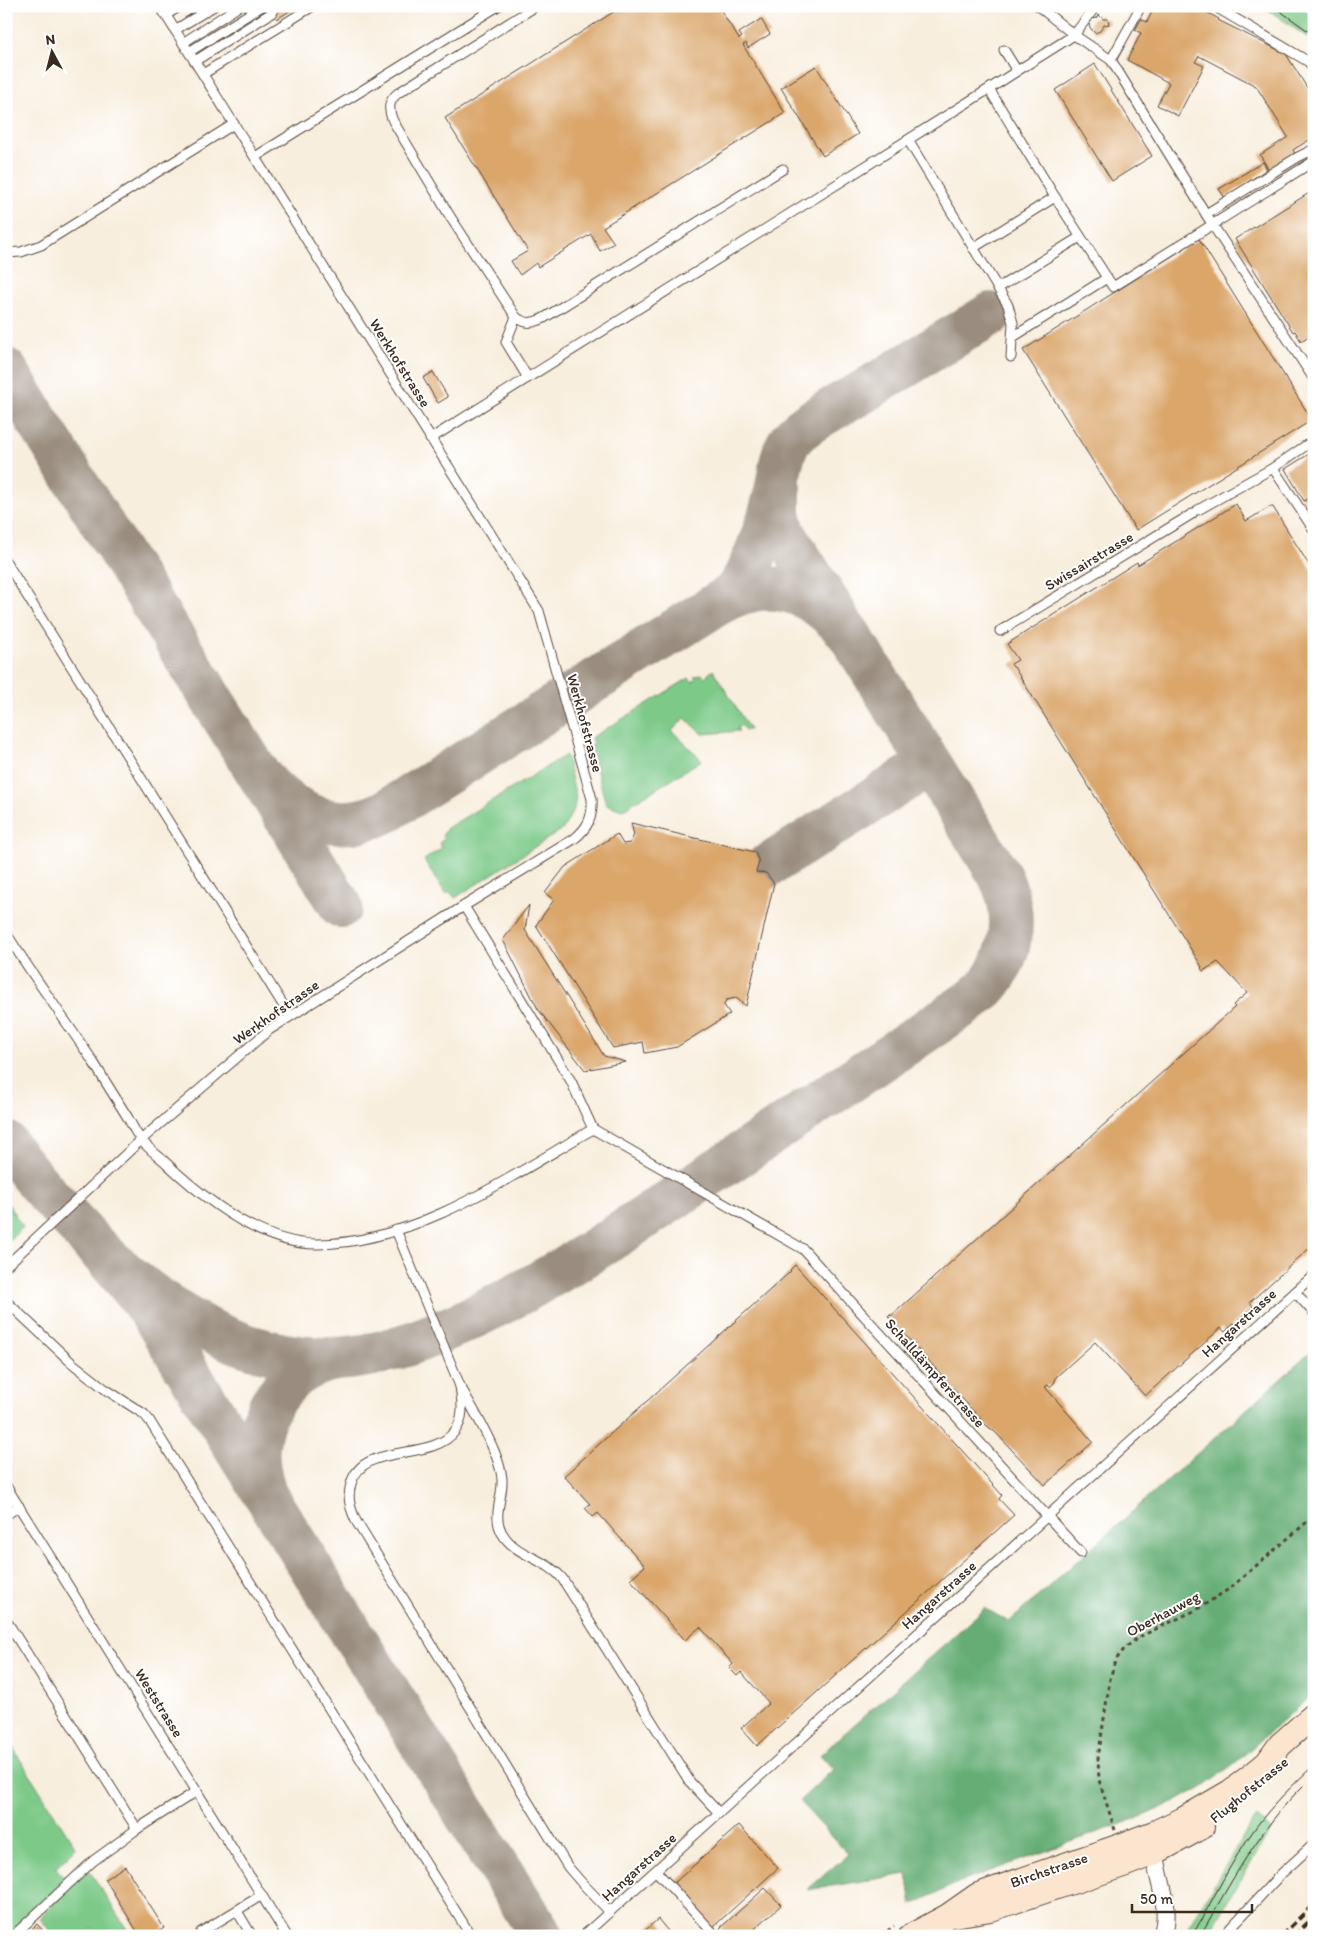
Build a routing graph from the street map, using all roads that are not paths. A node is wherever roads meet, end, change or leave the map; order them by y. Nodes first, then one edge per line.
1 (160, 6) edge
2 (180, 6) edge
3 (214, 6) edge
4 (239, 6) edge
5 (262, 6) edge
6 (313, 6) edge
7 (498, 6) edge
8 (536, 6) edge
9 (1038, 6) edge
10 (1096, 6) edge
11 (1141, 6) edge
12 (1214, 6) edge
13 (273, 12) dead end
14 (166, 15) junction
15 (175, 30) junction
16 (1074, 35) junction
17 (183, 43) junction
18 (1004, 50) dead end
19 (189, 52) junction
20 (1111, 60) junction
21 (195, 61) junction
22 (1314, 69) edge
23 (1017, 71) junction
24 (203, 74) junction
25 (989, 89) junction
26 (234, 124) junction
27 (908, 140) junction
28 (1314, 149) edge
29 (255, 157) junction
30 (1314, 161) edge
31 (783, 169) dead end
32 (1055, 198) junction
33 (1206, 214) junction
34 (1212, 224) junction
35 (1080, 236) junction
36 (974, 248) junction
37 (6, 253) edge
38 (1107, 278) junction
39 (998, 288) junction
40 (516, 317) junction
41 (1013, 337) junction
42 (1011, 357) dead end
43 (528, 378) junction
44 (1314, 379) edge
45 (430, 439) junction
46 (1314, 440) edge
47 (1273, 468) junction
48 (1314, 530) edge
49 (6, 562) edge
50 (1000, 631) dead end
51 (464, 906) junction
52 (6, 933) edge
53 (290, 1016) junction
54 (593, 1129) junction
55 (141, 1140) junction
56 (396, 1230) junction
57 (6, 1266) edge
58 (1314, 1275) edge
59 (1294, 1292) junction
60 (6, 1301) edge
61 (1314, 1313) edge
62 (460, 1386) junction
63 (6, 1486) edge
64 (19, 1506) junction
65 (6, 1515) edge
66 (1046, 1516) junction
67 (1081, 1553) dead end
68 (6, 1620) edge
69 (1314, 1715) edge
70 (1314, 1735) edge
71 (197, 1791) junction
72 (719, 1813) junction
73 (138, 1829) junction
74 (1154, 1843) junction
75 (1314, 1844) edge
76 (656, 1870) junction
77 (262, 1895) junction
78 (237, 1911) junction
79 (610, 1912) junction
80 (905, 1929) edge
81 (14, 1936) edge
82 (203, 1936) edge
83 (252, 1936) edge
84 (287, 1936) edge
85 (471, 1936) edge
86 (583, 1936) edge
87 (716, 1936) edge
88 (1162, 1936) edge
89 (1224, 1936) edge

1 - 14 lane, Werkhofstrasse
2 - 14 lane
3 - 15 lane
4 - 17 lane
5 - 19 lane
6 - 24 lane
7 - 29 lane
8 - 40 lane
9 - 16 lane
10 - 16 lane
11 - 20 lane
12 - 22 lane
13 - 21 lane
14 - 15 lane, Werkhofstrasse
15 - 17 lane, Werkhofstrasse
16 - 20 lane
16 - 23 lane
17 - 19 lane, Werkhofstrasse
18 - 23 lane
19 - 21 lane, Werkhofstrasse
20 - 33 lane
21 - 24 lane, Werkhofstrasse
23 - 25 lane
24 - 26 lane, Werkhofstrasse
25 - 27 lane
25 - 32 lane
26 - 29 lane, Werkhofstrasse
26 - 37 lane
27 - 36 lane
27 - 43 lane
28 - 33 lane
29 - 45 lane, Werkhofstrasse
30 - 34 lane
31 - 40 lane
32 - 35 lane
32 - 36 lane
33 - 34 lane
34 - 38 lane
34 - 44 lane
35 - 38 lane
35 - 39 lane
36 - 39 lane
38 - 41 lane
39 - 41 lane
40 - 43 lane
41 - 42 lane
43 - 45 lane
45 - 51 lane, Werkhofstrasse
46 - 47 lane, Swissairstrasse
47 - 48 lane
47 - 50 lane, Swissairstrasse
49 - 53 lane
51 - 53 lane, Werkhofstrasse
51 - 54 lane
52 - 55 lane
53 - 55 lane, Werkhofstrasse
54 - 56 lane
54 - 66 lane, Schalldämpferstrasse
55 - 56 lane
55 - 57 lane, Werkhofstrasse
56 - 62 lane
58 - 59 lane, Hangarstrasse
59 - 61 lane
59 - 66 lane, Hangarstrasse
60 - 85 lane
62 - 72 lane
62 - 79 lane
63 - 64 lane, Weststrasse
64 - 65 lane
64 - 71 lane, Weststrasse
66 - 67 lane, Schalldämpferstrasse
66 - 72 lane, Hangarstrasse
68 - 73 lane
69 - 74 main road, Flughofstrasse
70 - 74 main road, Flughofstrasse
71 - 73 lane
71 - 77 lane, Weststrasse
72 - 76 lane, Hangarstrasse
73 - 81 lane
74 - 80 main road, Birchstrasse
74 - 88 street
75 - 89 lane
76 - 79 lane, Hangarstrasse
76 - 87 lane
77 - 78 lane
77 - 84 lane, Weststrasse
78 - 82 lane
78 - 83 lane
79 - 86 lane, Hangarstrasse

